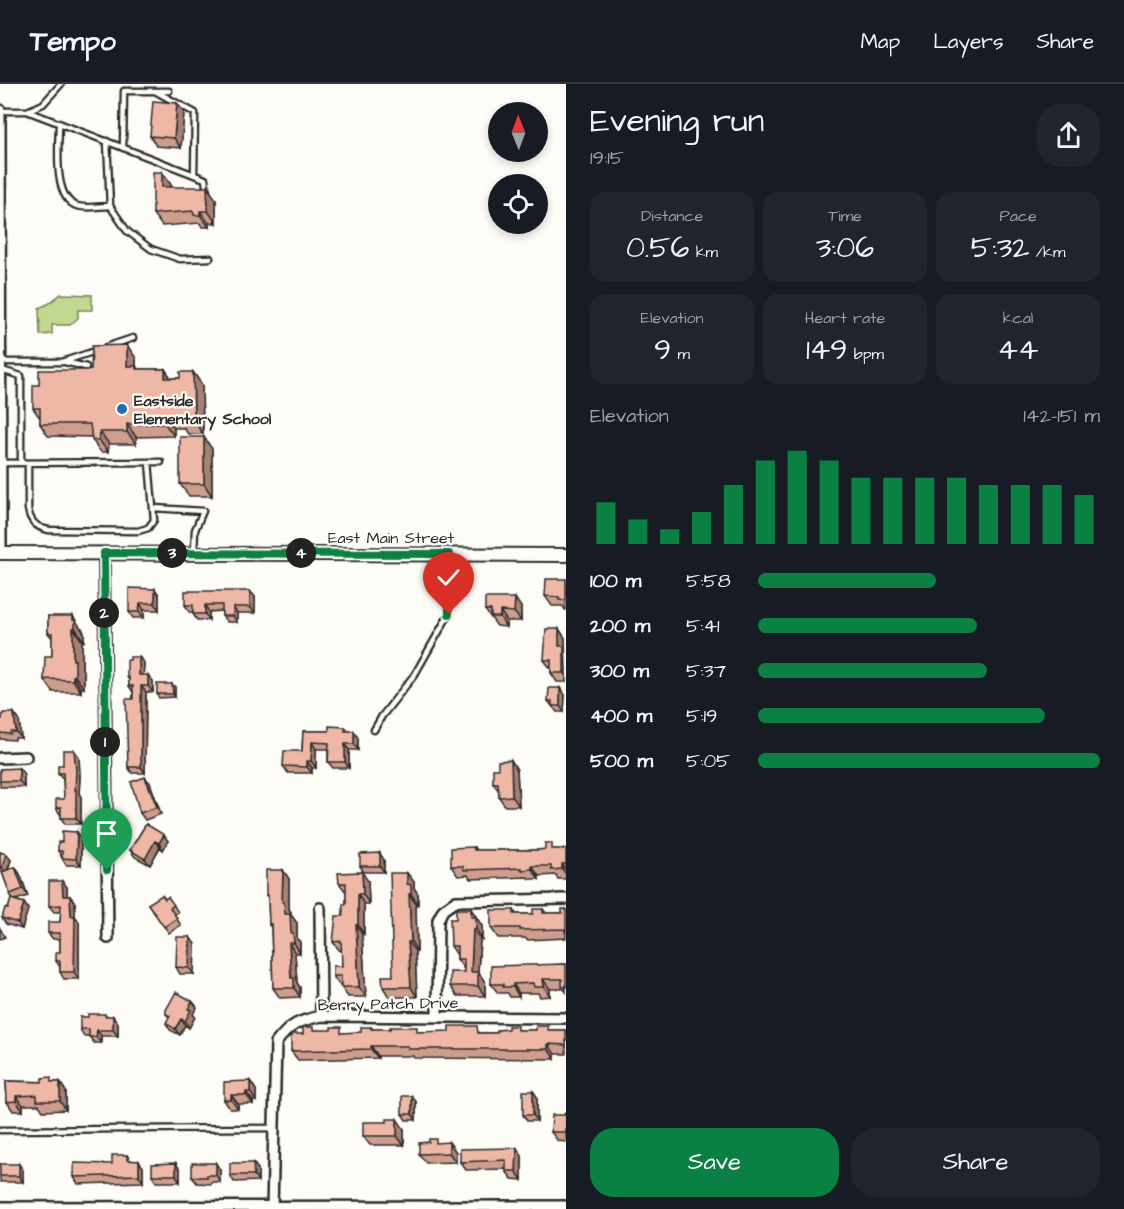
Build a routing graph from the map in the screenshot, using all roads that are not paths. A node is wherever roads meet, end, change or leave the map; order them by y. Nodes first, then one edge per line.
1 (61, 84) edge
2 (155, 91) junction
3 (169, 91) dead end
4 (0, 110) edge
5 (27, 111) junction
6 (59, 123) junction
7 (107, 141) junction
8 (123, 148) junction
9 (194, 175) junction
10 (207, 192) edge
11 (110, 206) junction
12 (210, 258) dead end
13 (133, 338) dead end
14 (1, 362) edge
15 (62, 362) junction
16 (86, 367) edge
17 (1, 370) edge
18 (149, 462) junction
19 (161, 462) dead end
20 (1, 463) edge
21 (21, 463) junction
22 (28, 463) junction
23 (154, 507) junction
24 (0, 553) edge
25 (104, 553) junction
26 (194, 553) junction
27 (449, 554) junction
28 (566, 555) edge
29 (374, 730) dead end
30 (26, 757) dead end
31 (0, 758) edge
32 (566, 899) edge
33 (321, 908) dead end
34 (108, 938) dead end
35 (321, 1017) junction
36 (437, 1017) junction
37 (566, 1018) edge
38 (274, 1128) junction
39 (0, 1130) edge
40 (566, 1206) edge
41 (0, 1207) edge
42 (272, 1208) edge

1 - 5 lane
2 - 3 lane
2 - 8 lane
2 - 9 lane
4 - 5 lane
4 - 14 street
5 - 6 lane
6 - 7 lane
6 - 11 lane
7 - 8 lane
7 - 11 lane
8 - 9 lane
9 - 10 lane
11 - 12 lane
13 - 15 lane
14 - 15 lane
14 - 17 street
15 - 16 lane
17 - 20 street
17 - 21 lane
18 - 19 lane
18 - 22 lane
18 - 23 lane
20 - 21 lane
20 - 24 street
21 - 22 lane
22 - 23 lane
23 - 26 lane
24 - 25 street, East Main Street
25 - 26 street, East Main Street
25 - 34 street
26 - 27 street, East Main Street
27 - 28 street, East Main Street
27 - 29 lane
30 - 31 street
32 - 36 street
33 - 35 street
35 - 36 street, Berry Patch Drive
35 - 38 street, Berry Patch Drive
36 - 37 street, Berry Patch Drive
38 - 39 lane
38 - 42 street, Berry Patch Drive
40 - 42 street
41 - 42 street

